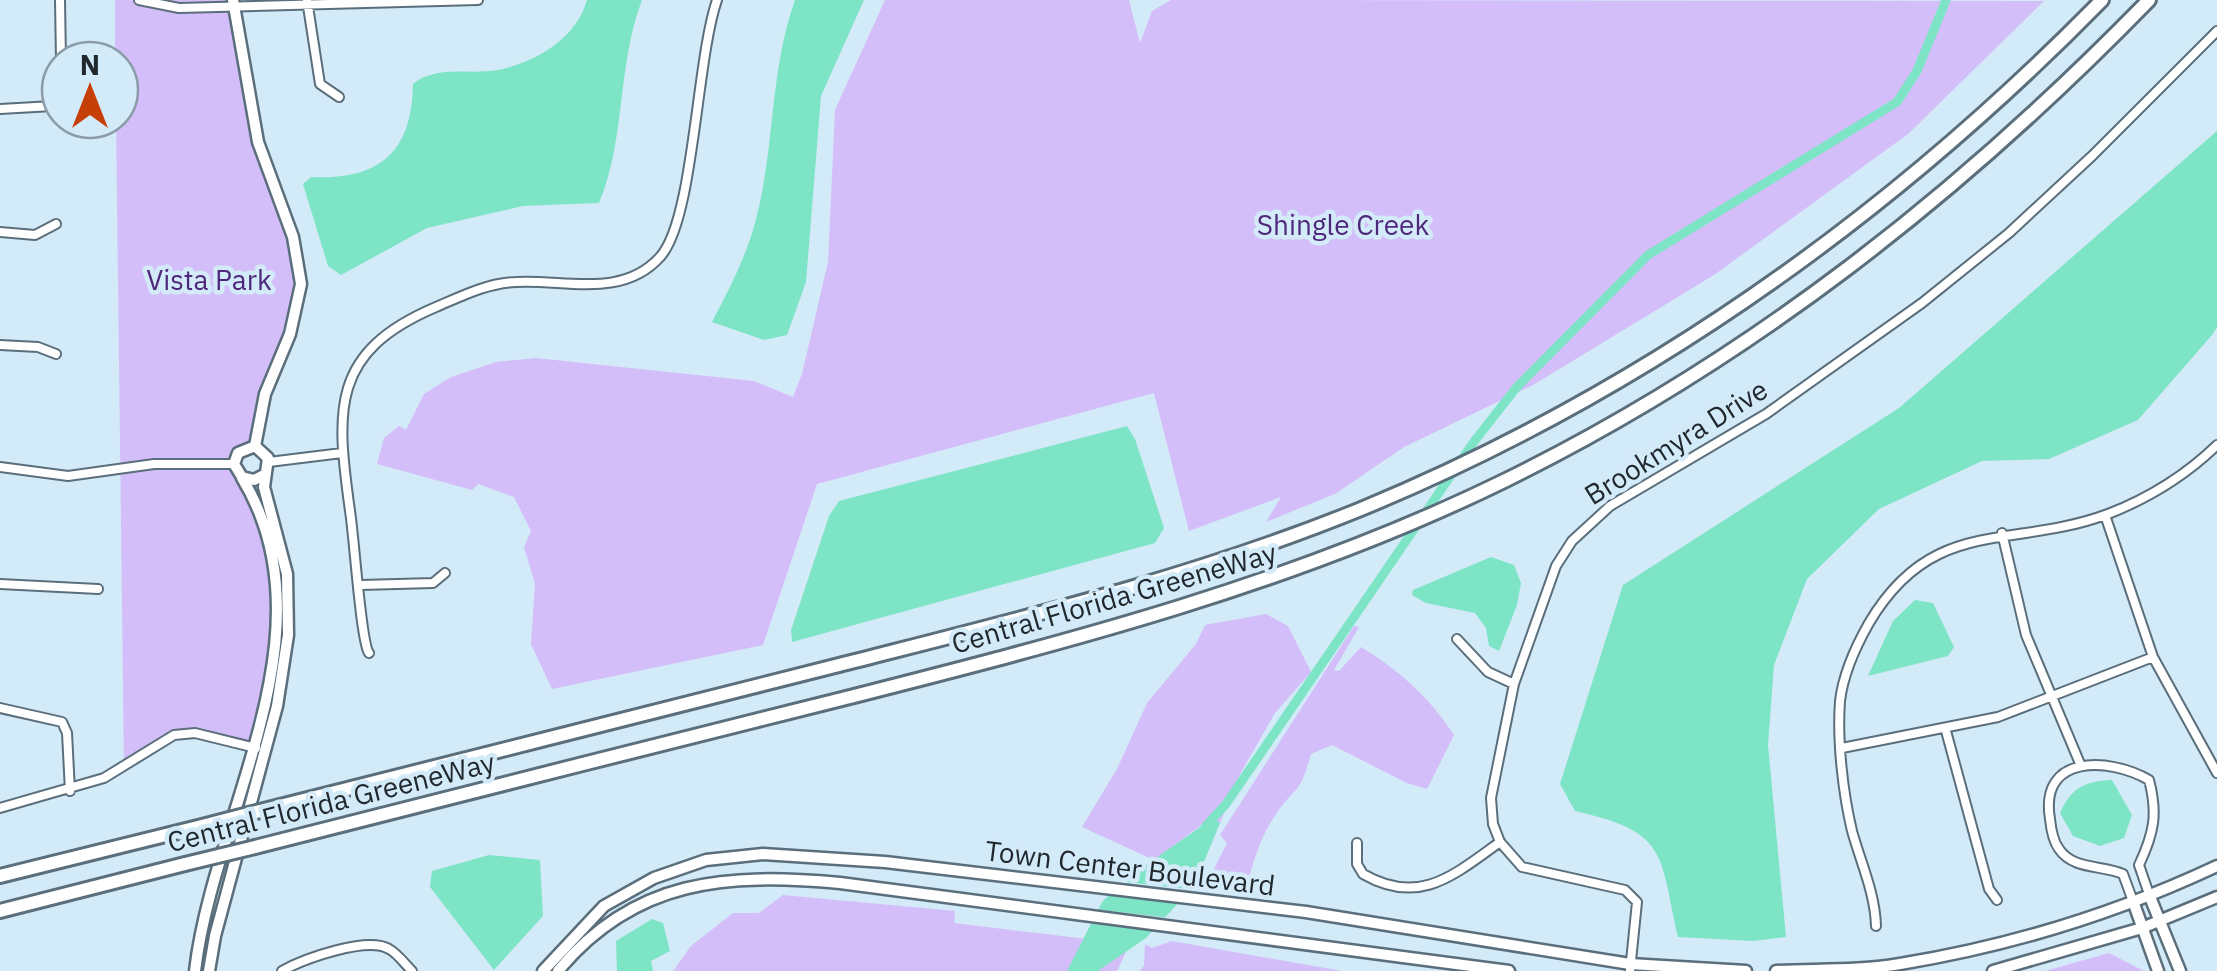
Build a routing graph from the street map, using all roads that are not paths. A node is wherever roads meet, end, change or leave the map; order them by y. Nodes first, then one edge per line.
1 (60, 0) edge
2 (139, 0) edge
3 (478, 0) edge
4 (717, 0) edge
5 (2102, 0) edge
6 (2149, 0) edge
7 (307, 3) edge
8 (233, 4) edge
9 (2217, 31) edge
10 (61, 40) edge
11 (339, 98) dead end
12 (40, 107) edge
13 (0, 109) edge
14 (56, 224) dead end
15 (0, 232) edge
16 (0, 345) edge
17 (56, 354) dead end
18 (2217, 445) edge
19 (255, 446) junction
20 (342, 453) junction
21 (269, 462) junction
22 (234, 464) junction
23 (0, 467) edge
24 (264, 475) junction
25 (242, 477) junction
26 (2106, 514) junction
27 (2002, 534) junction
28 (445, 574) dead end
29 (0, 584) edge
30 (361, 585) junction
31 (98, 589) dead end
32 (1457, 638) dead end
33 (369, 653) dead end
34 (2153, 657) junction
35 (1514, 684) junction
36 (2050, 699) junction
37 (0, 708) edge
38 (1946, 731) junction
39 (252, 747) junction
40 (1842, 748) junction
41 (265, 751) junction
42 (2081, 766) junction
43 (2217, 773) edge
44 (70, 791) junction
45 (0, 808) edge
46 (1500, 842) junction
47 (1357, 843) dead end
48 (2217, 866) edge
49 (0, 876) edge
50 (2217, 896) edge
51 (2150, 897) junction
52 (1997, 900) dead end
53 (2134, 904) junction
54 (0, 911) edge
55 (2160, 920) junction
56 (1876, 926) dead end
57 (2142, 928) junction
58 (1630, 968) edge
59 (195, 971) edge
60 (210, 971) edge
61 (282, 971) edge
62 (412, 971) edge
63 (542, 971) edge
64 (558, 971) edge
65 (1509, 971) edge
66 (1746, 971) edge
67 (1776, 971) edge
68 (1993, 971) edge
69 (2158, 971) edge
70 (2180, 971) edge

1 - 10 street
2 - 8 street
3 - 7 street
4 - 20 street
5 - 49 highway, Central Florida GreeneWay, bridge
6 - 54 highway, Central Florida GreeneWay, bridge
7 - 8 street
7 - 11 street
8 - 19 street
9 - 35 street, Brookmyra Drive
12 - 13 street
14 - 15 street
16 - 17 street
18 - 26 street
19 - 21 street
19 - 22 street
20 - 21 street
20 - 30 street
21 - 24 street
22 - 23 street
22 - 25 street
24 - 25 street
24 - 41 street
25 - 39 street
26 - 27 street
26 - 34 street
27 - 36 street
27 - 40 street
28 - 30 street
29 - 31 street
30 - 33 street
32 - 35 street
34 - 36 street
34 - 43 street
35 - 46 street, Brookmyra Drive
36 - 38 street
36 - 42 street
37 - 44 street
38 - 40 street
38 - 52 street
39 - 41 street
39 - 44 street
39 - 59 street
40 - 56 street
41 - 60 street
42 - 51 street
42 - 53 street
44 - 45 street
46 - 47 street
46 - 58 street
48 - 51 street
50 - 55 street
51 - 53 street
51 - 55 street
53 - 57 street
53 - 67 street
55 - 57 street
55 - 70 street
57 - 68 street
57 - 69 street
58 - 63 street, Town Center Boulevard
58 - 66 street, Town Center Boulevard
61 - 62 street
64 - 65 street, Town Center Boulevard

